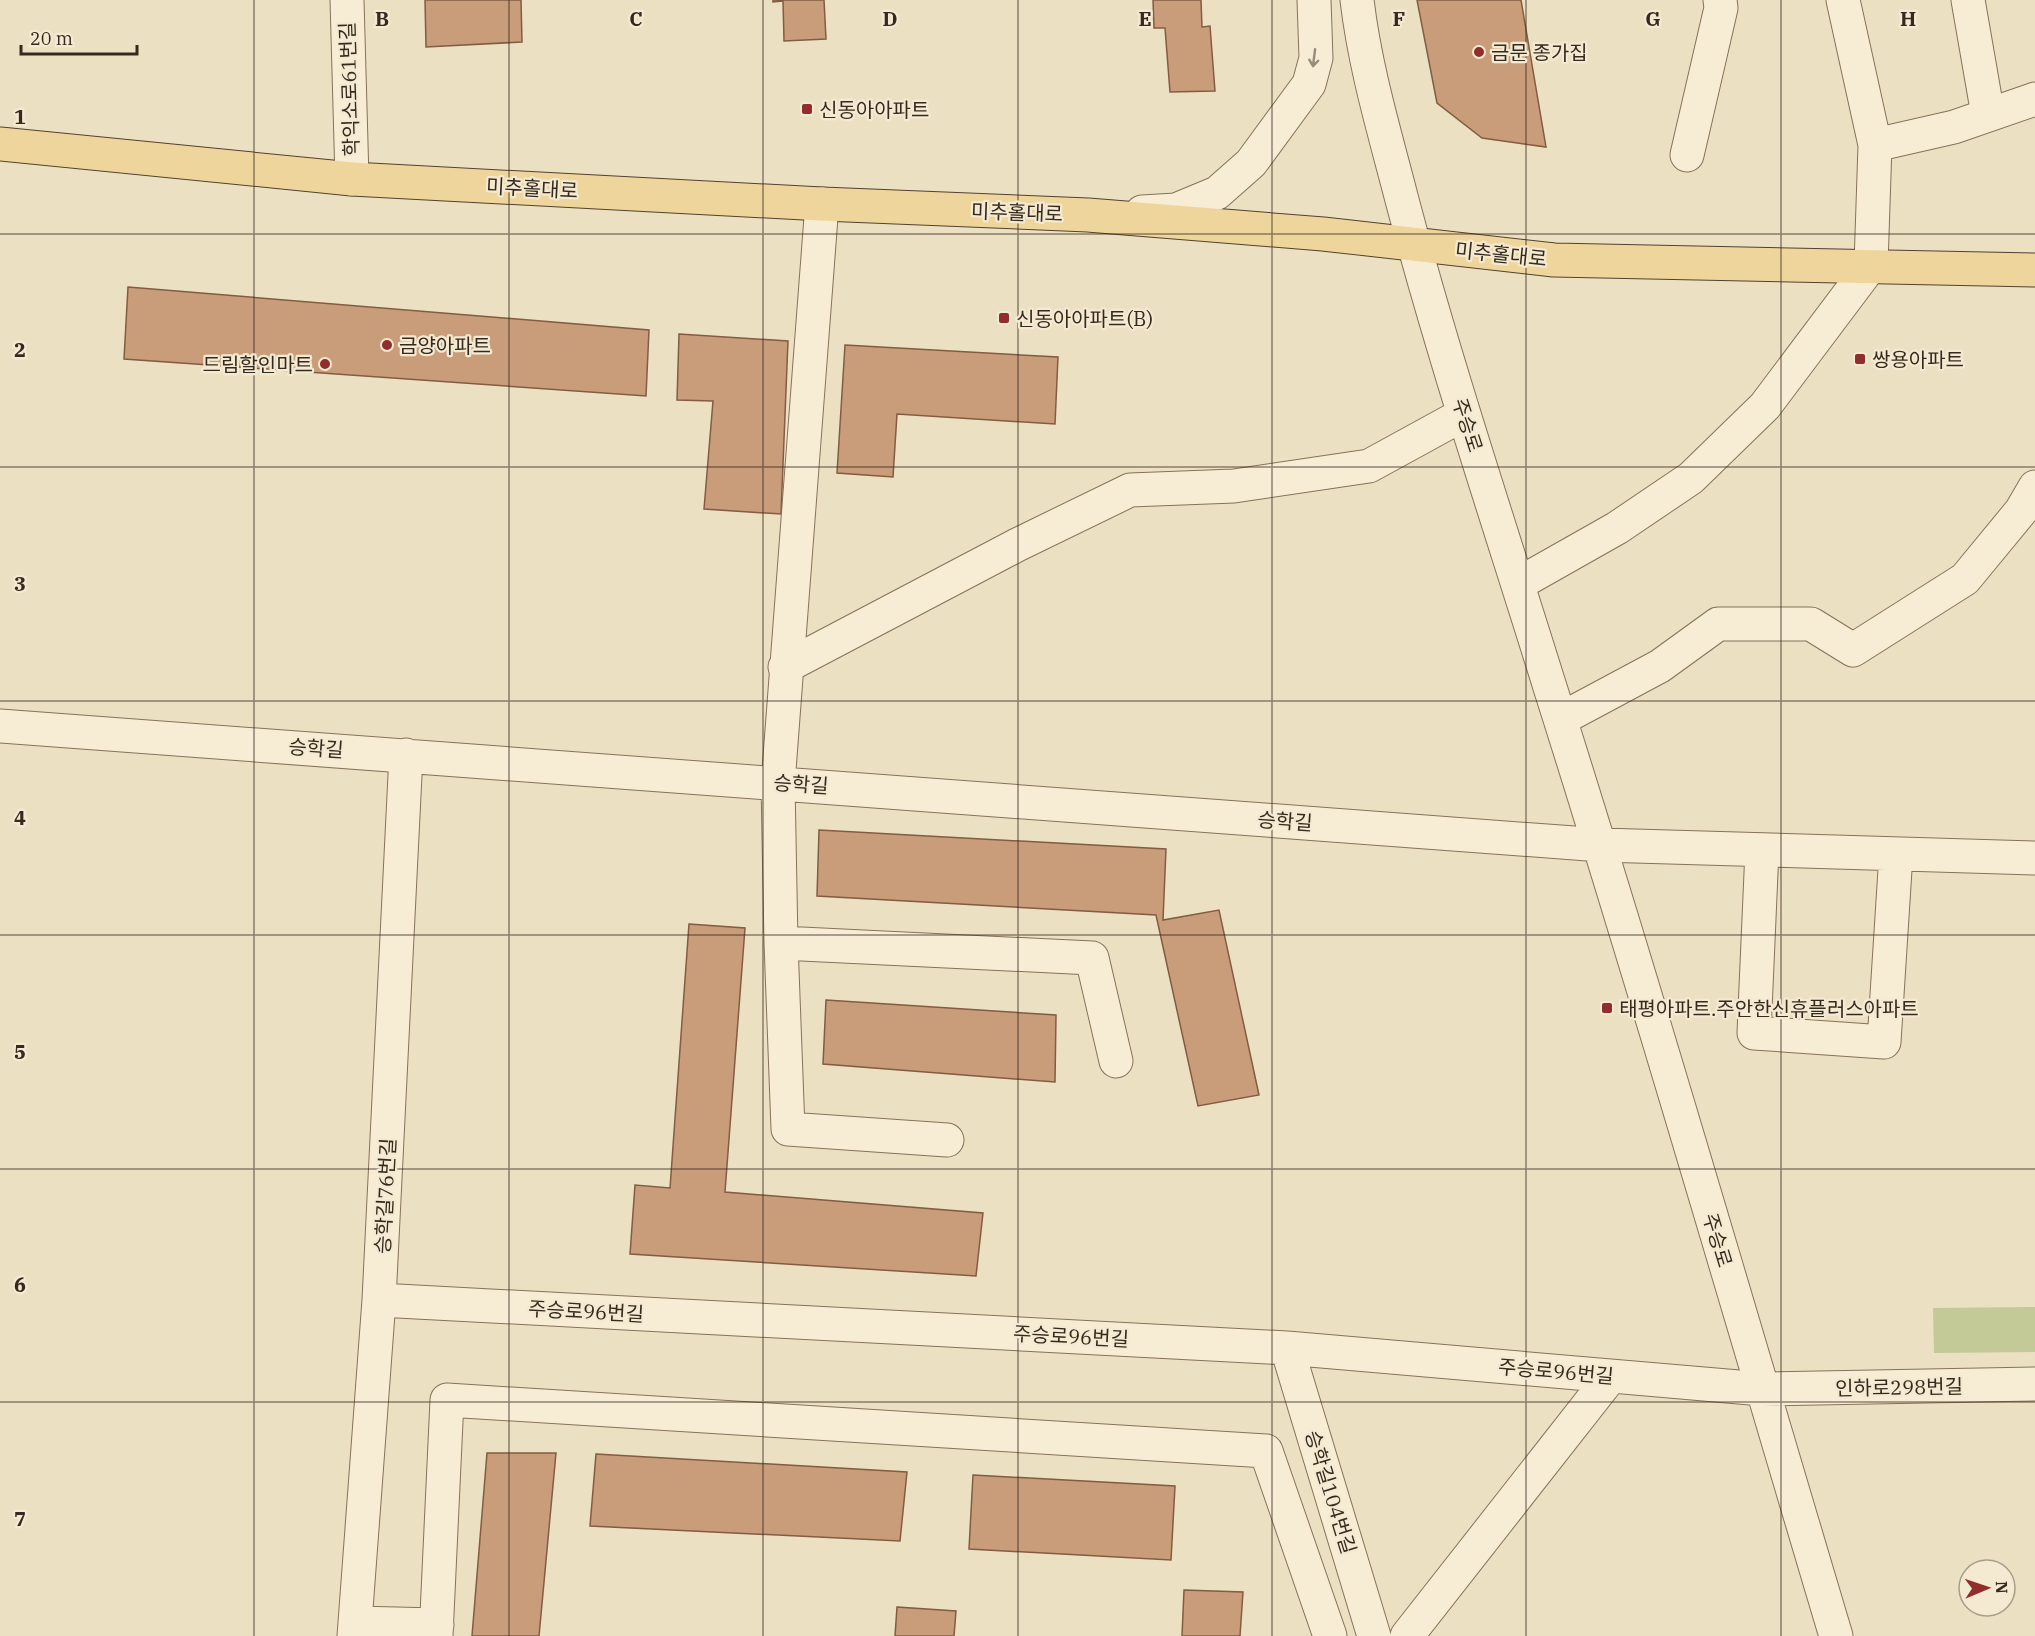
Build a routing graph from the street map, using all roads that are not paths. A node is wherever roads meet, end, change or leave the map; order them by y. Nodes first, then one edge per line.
1 (347, 0) edge
2 (1314, 0) edge
3 (1357, 0) edge
4 (1720, 0) edge
5 (1843, 0) edge
6 (1968, 0) edge
7 (2035, 99) edge
8 (1988, 115) junction
9 (0, 144) edge
10 (1875, 146) junction
11 (1687, 155) dead end
12 (352, 179) junction
13 (822, 204) junction
14 (1088, 215) junction
15 (1414, 244) junction
16 (1871, 265) junction
17 (2035, 270) edge
18 (1464, 414) junction
19 (2035, 487) edge
20 (1518, 584) junction
21 (785, 667) junction
22 (1561, 719) junction
23 (0, 726) edge
24 (406, 755) junction
25 (778, 783) junction
26 (1601, 845) junction
27 (1762, 850) junction
28 (1896, 854) junction
29 (2035, 858) edge
30 (781, 943) junction
31 (1116, 1062) dead end
32 (946, 1140) dead end
33 (380, 1300) junction
34 (1287, 1348) junction
35 (1611, 1376) junction
36 (2035, 1384) edge
37 (1762, 1389) junction
38 (355, 1629) edge
39 (436, 1630) edge
40 (1330, 1636) edge
41 (1374, 1636) edge
42 (1407, 1636) edge
43 (1836, 1636) edge

1 - 12 street, 학익소로61번길
2 -> 14 street
3 - 15 street, 주승로
4 - 11 street
5 - 10 street
6 - 8 street
7 - 8 street
8 - 10 street
9 - 12 main road, 미추홀대로
10 - 16 street
12 - 13 main road, 미추홀대로
13 - 14 main road, 미추홀대로
13 - 21 street
14 - 15 main road, 미추홀대로
15 - 16 main road, 미추홀대로
15 - 18 street, 주승로
16 - 17 main road, 미추홀대로
16 - 20 street
18 - 20 street, 주승로
18 - 21 street
19 - 22 street
20 - 22 street, 주승로
21 - 25 street
22 - 26 street, 주승로
23 - 24 street, 승학길
24 - 25 street, 승학길
24 - 33 street, 승학길76번길
25 - 26 street, 승학길
25 - 30 street
26 - 27 street
26 - 37 street, 주승로
27 - 28 street
27 - 28 street
28 - 29 street
30 - 31 street
30 - 32 street
33 - 34 street, 주승로96번길
33 - 38 street, 승학길76번길
34 - 35 street, 주승로96번길
34 - 41 street, 승학길104번길
35 - 37 street, 주승로96번길
35 - 42 street
36 - 37 street, 인하로298번길
37 - 43 street, 주승로
38 - 39 street
39 - 40 street

